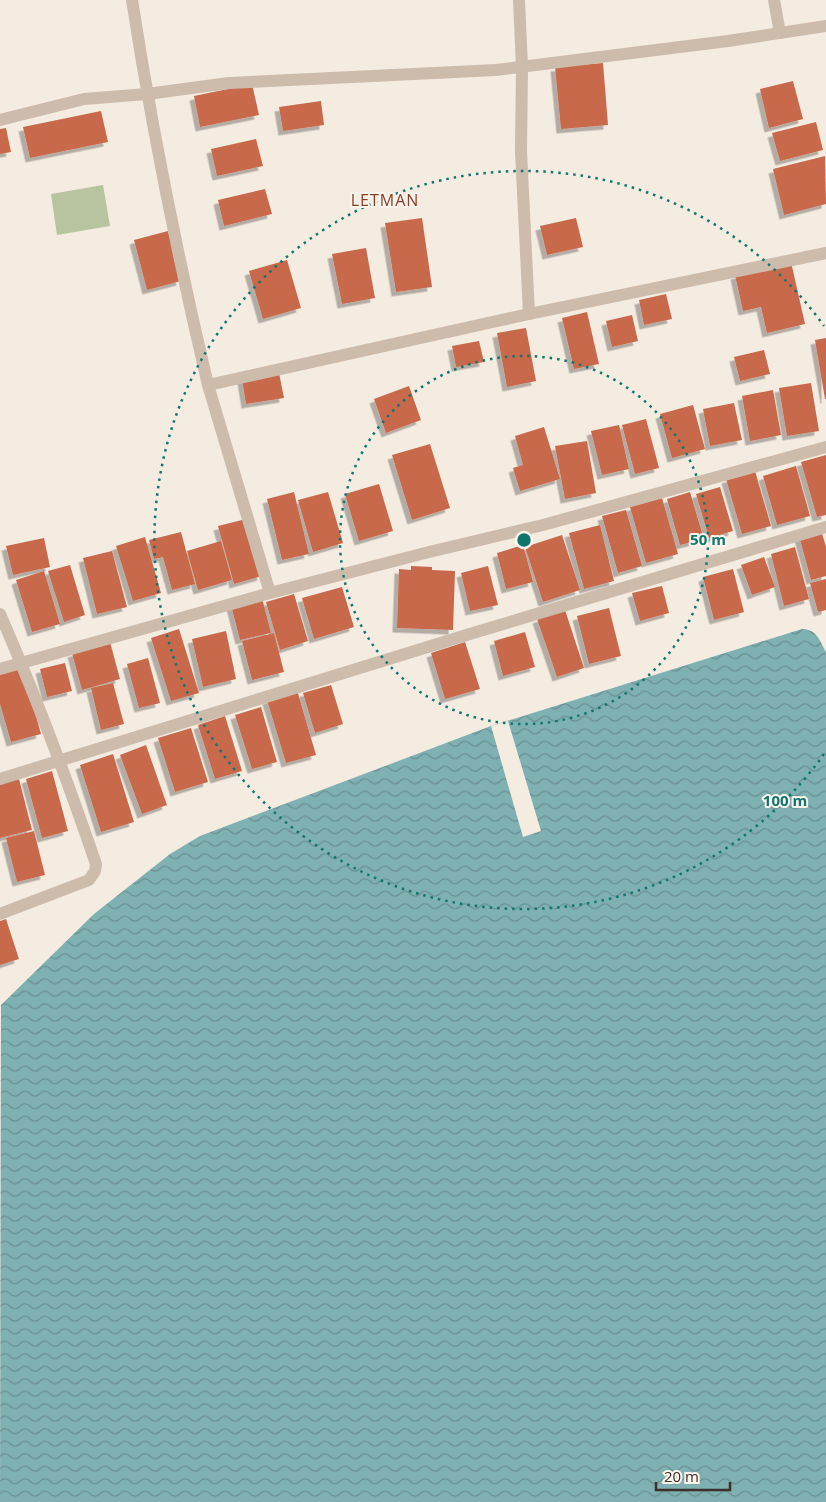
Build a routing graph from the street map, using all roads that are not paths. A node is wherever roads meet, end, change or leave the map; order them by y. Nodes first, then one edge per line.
1 (132, 0) edge
2 (519, 0) edge
3 (774, 0) edge
4 (826, 26) edge
5 (780, 33) junction
6 (522, 67) junction
7 (147, 94) junction
8 (0, 120) edge
9 (826, 253) edge
10 (530, 314) junction
11 (208, 385) junction
12 (826, 447) edge
13 (826, 527) edge
14 (270, 593) junction
15 (0, 614) edge
16 (21, 662) junction
17 (0, 669) edge
18 (60, 761) junction
19 (0, 779) edge
20 (0, 914) edge

1 - 7 street
2 - 6 street
3 - 5 street
4 - 5 street
5 - 6 street
6 - 7 street
6 - 10 street
7 - 8 street
7 - 11 street
9 - 10 street
10 - 11 street
11 - 14 street
12 - 14 street
13 - 18 street
14 - 16 street
15 - 16 street
16 - 17 street
16 - 18 street
18 - 19 street
18 - 20 street

